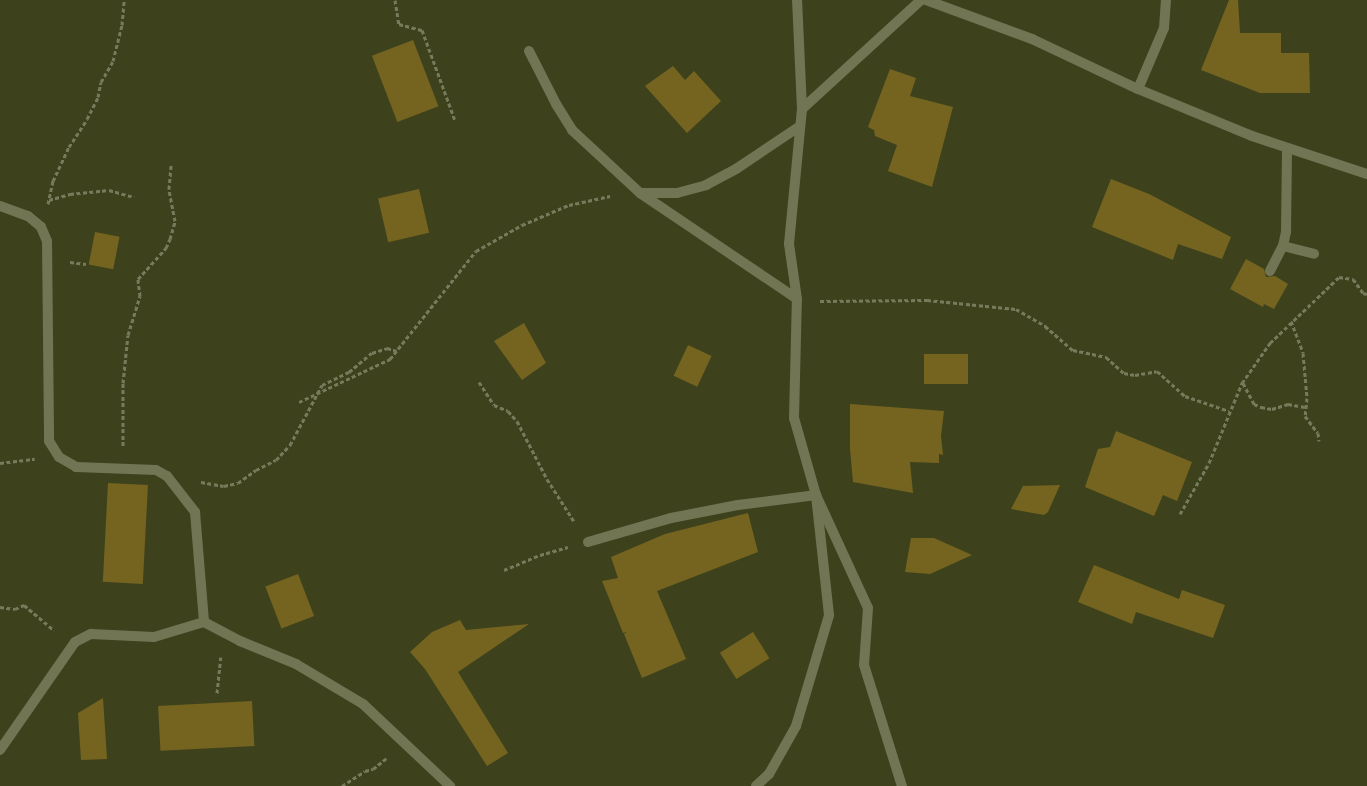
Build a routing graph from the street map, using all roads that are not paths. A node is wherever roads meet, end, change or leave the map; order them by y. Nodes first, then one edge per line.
1 (797, 0) edge
2 (921, 0) edge
3 (926, 0) edge
4 (1166, 0) edge
5 (529, 51) dead end
6 (1138, 89) junction
7 (802, 109) junction
8 (800, 126) junction
9 (1287, 148) junction
10 (1367, 174) edge
11 (640, 193) junction
12 (0, 206) edge
13 (1283, 246) junction
14 (1314, 254) dead end
15 (1270, 271) dead end
16 (797, 299) junction
17 (816, 495) junction
18 (588, 542) road end
19 (204, 622) junction
20 (0, 750) edge
21 (450, 786) edge
22 (756, 786) edge
23 (902, 786) edge

1 - 7 street
2 - 7 street
3 - 6 street
4 - 6 street
5 - 11 street
6 - 9 street
7 - 8 street
8 - 11 street
8 - 16 street
9 - 10 street
9 - 13 street
11 - 16 street
12 - 19 street
13 - 14 street
13 - 15 street
16 - 17 street
17 - 18 street
17 - 22 street
17 - 23 street
19 - 20 street
19 - 21 street

